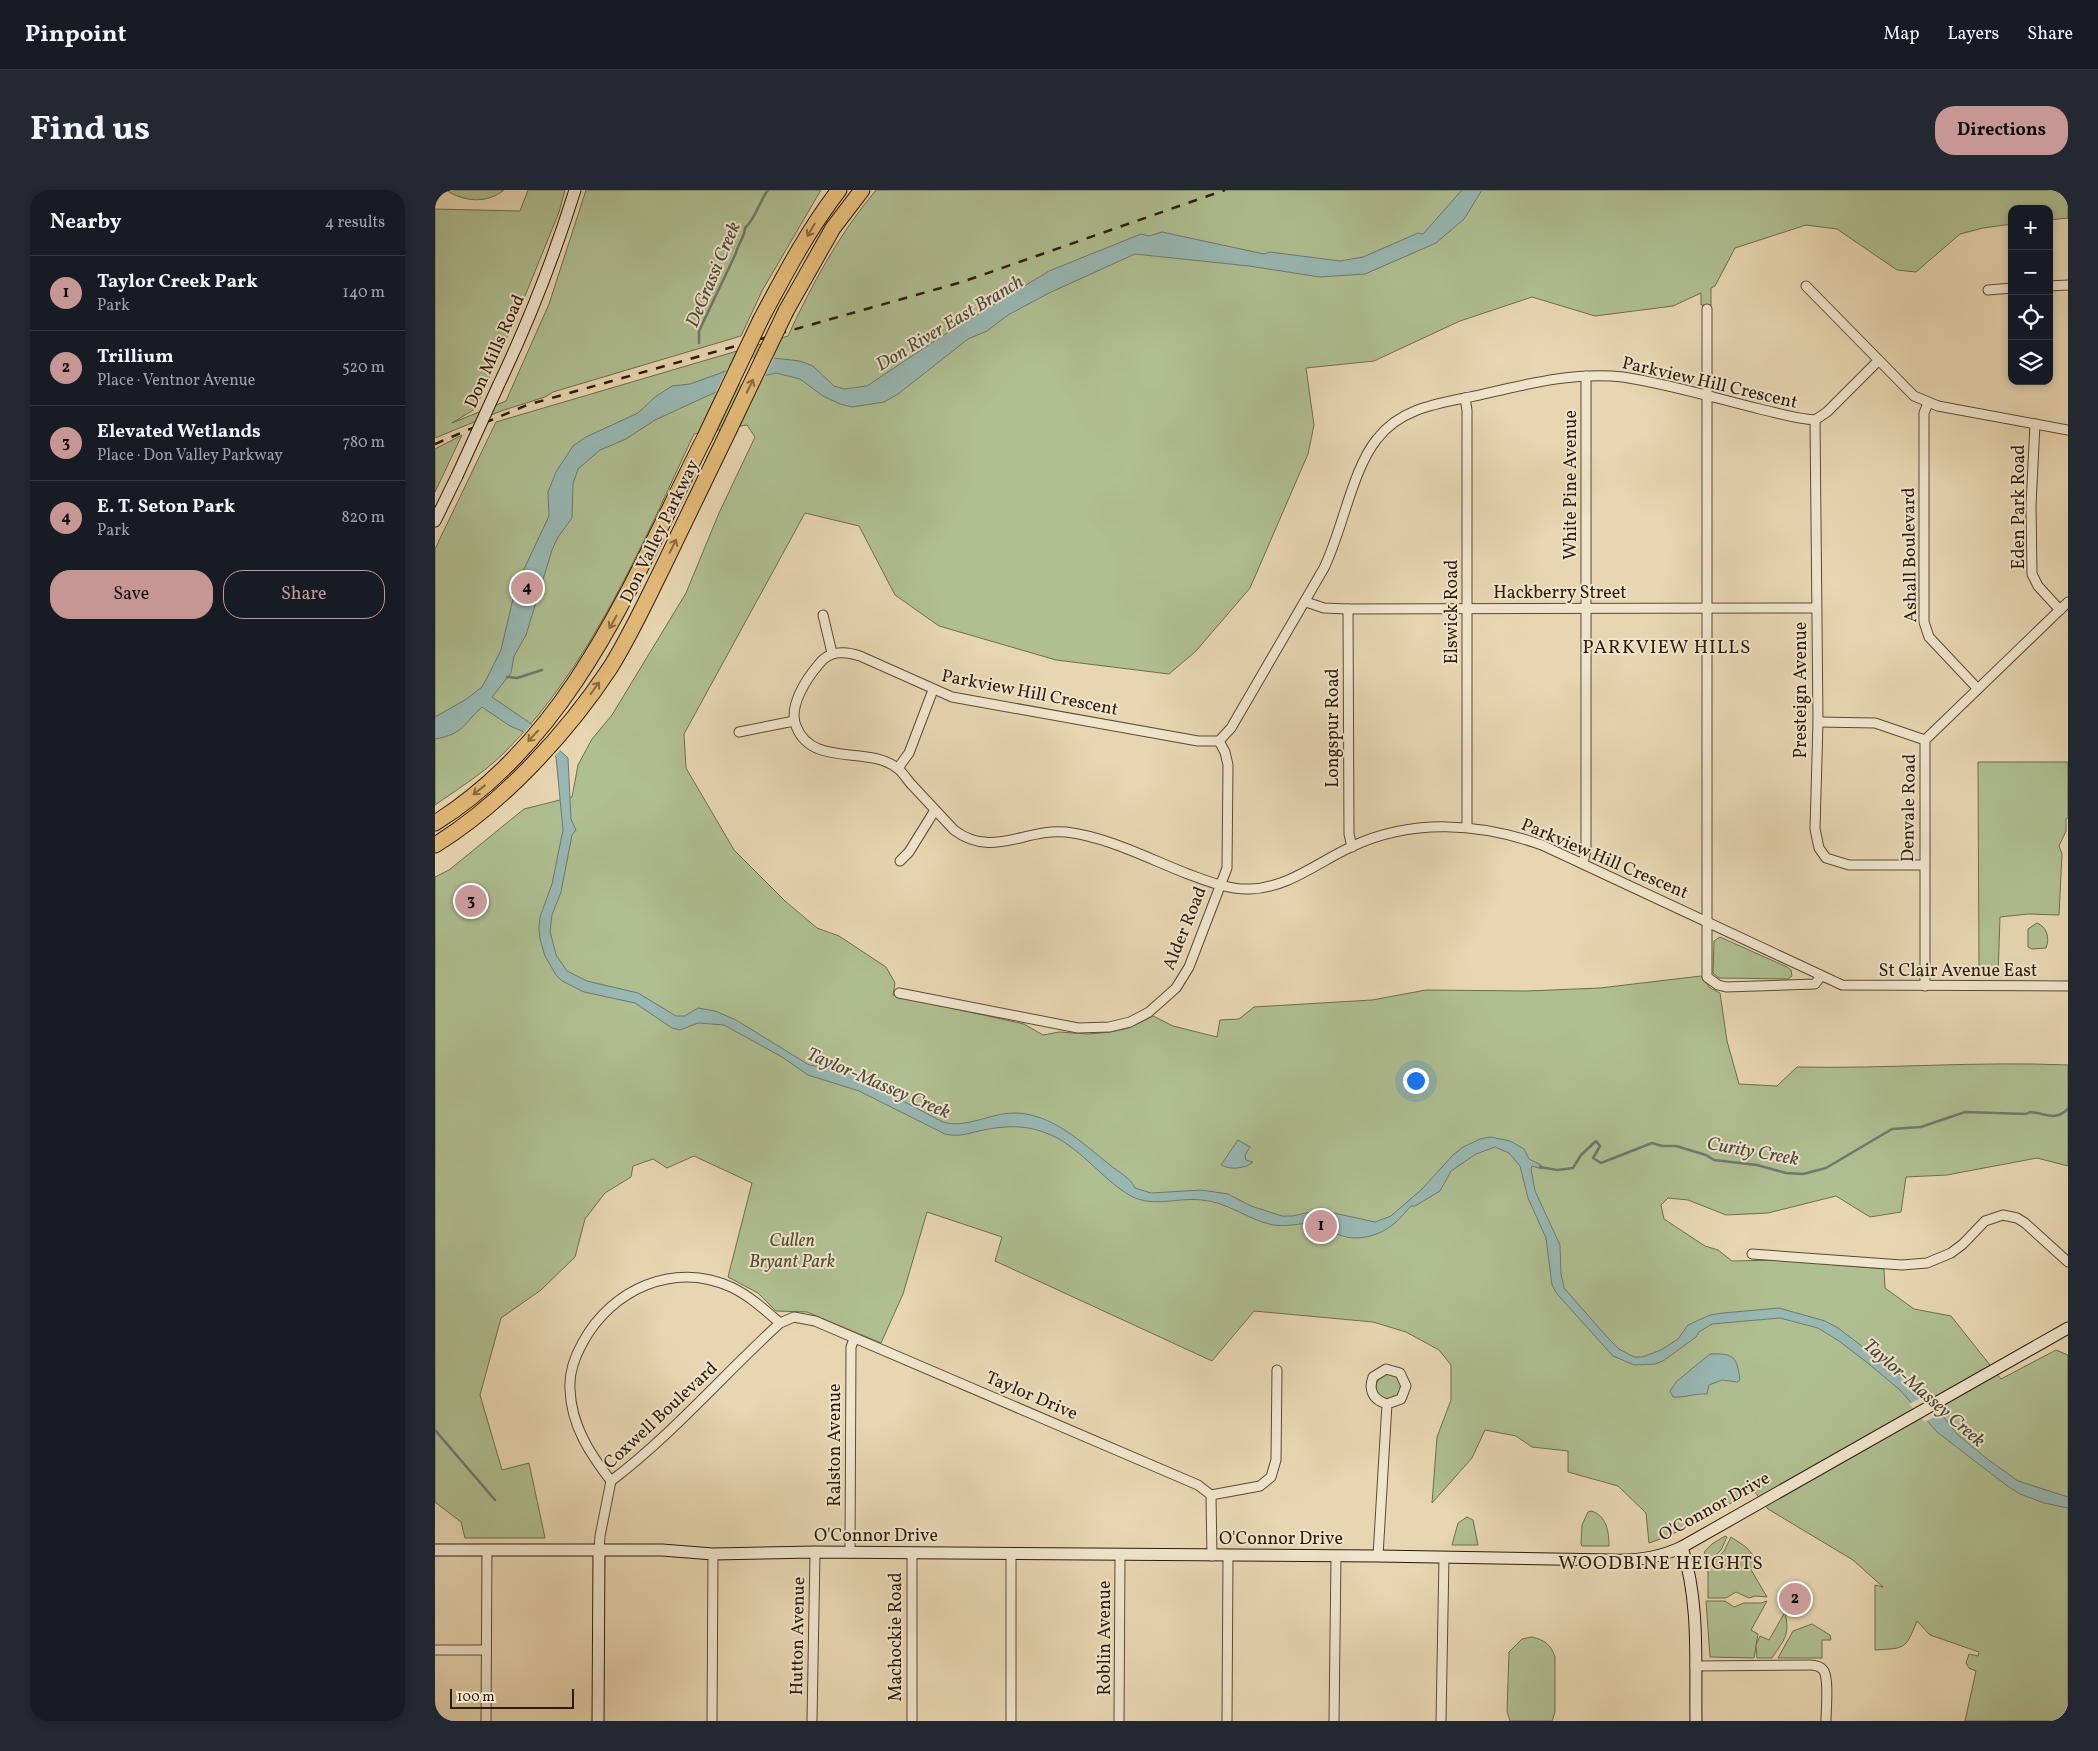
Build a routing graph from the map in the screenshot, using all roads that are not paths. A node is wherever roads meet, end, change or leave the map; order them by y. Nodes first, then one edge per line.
1 (575, 190) edge
2 (839, 190) edge
3 (862, 190) edge
4 (2068, 285) edge
5 (1806, 286) dead end
6 (2053, 286) edge
7 (2008, 288) edge
8 (1988, 290) dead end
9 (1707, 309) dead end
10 (1878, 361) junction
11 (1586, 376) junction
12 (1708, 396) junction
13 (1465, 398) junction
14 (1928, 403) junction
15 (1815, 420) junction
16 (2035, 424) junction
17 (2068, 430) edge
18 (435, 522) edge
19 (1306, 602) junction
20 (2068, 602) edge
21 (1587, 608) junction
22 (1706, 608) junction
23 (1816, 608) junction
24 (1348, 609) junction
25 (1467, 609) junction
26 (2060, 610) junction
27 (823, 615) dead end
28 (832, 653) junction
29 (1977, 688) junction
30 (933, 690) junction
31 (794, 721) junction
32 (1818, 722) junction
33 (739, 732) dead end
34 (1925, 740) junction
35 (1219, 741) junction
36 (897, 768) junction
37 (935, 810) junction
38 (435, 823) edge
39 (1467, 827) junction
40 (435, 845) edge
41 (1352, 847) junction
42 (900, 861) dead end
43 (1583, 862) junction
44 (1923, 865) junction
45 (1219, 885) junction
46 (1706, 921) junction
47 (1821, 976) junction
48 (1847, 986) joint
49 (1925, 986) junction
50 (2068, 986) edge
51 (899, 993) dead end
52 (1752, 1254) dead end
53 (2068, 1262) edge
54 (780, 1323) junction
55 (2068, 1328) edge
56 (854, 1338) junction
57 (1277, 1370) dead end
58 (1387, 1404) junction
59 (611, 1481) junction
60 (1211, 1495) junction
61 (1682, 1547) junction
62 (435, 1550) edge
63 (487, 1550) junction
64 (599, 1550) junction
65 (815, 1552) junction
66 (850, 1552) junction
67 (912, 1553) junction
68 (713, 1554) junction
69 (1011, 1554) junction
70 (1120, 1555) junction
71 (1211, 1556) junction
72 (1228, 1556) junction
73 (1336, 1556) junction
74 (1378, 1556) junction
75 (1444, 1557) junction
76 (435, 1650) edge
77 (486, 1650) junction
78 (1695, 1666) junction
79 (486, 1721) edge
80 (598, 1721) edge
81 (712, 1721) edge
82 (812, 1721) edge
83 (912, 1721) edge
84 (1011, 1721) edge
85 (1119, 1721) edge
86 (1227, 1721) edge
87 (1334, 1721) edge
88 (1441, 1721) edge
89 (1696, 1721) edge
90 (1826, 1721) edge

1 - 18 main road, Don Mills Road, bridge
2 -> 38 highway, Don Valley Parkway, bridge
40 -> 3 highway, Don Valley Parkway, bridge
4 - 6 street
5 - 10 street
7 - 8 street
9 - 12 street
10 - 14 street
10 - 15 street, Parkview Hill Crescent
11 - 12 street, Parkview Hill Crescent
11 - 13 street, Parkview Hill Crescent
11 - 21 street, White Pine Avenue
12 - 15 street, Parkview Hill Crescent
12 - 22 street
13 - 19 street, Parkview Hill Crescent
13 - 25 street, Elswick Road
14 - 16 street
14 - 29 street, Ashall Boulevard
15 - 23 street, Presteign Avenue
16 - 17 street
16 - 26 street, Eden Park Road
19 - 24 street, Hackberry Street
19 - 35 street, Parkview Hill Crescent
20 - 26 street, Denvale Road
21 - 22 street, Hackberry Street
21 - 25 street, Hackberry Street
21 - 43 street, White Pine Avenue
22 - 23 street, Hackberry Street
22 - 46 street
23 - 32 street, Presteign Avenue
24 - 25 street, Hackberry Street
24 - 41 street, Longspur Road
25 - 39 street, Elswick Road
26 - 29 street, Denvale Road
27 - 28 street
28 - 30 street, Parkview Hill Crescent
28 - 31 street
29 - 34 street, Denvale Road
30 - 35 street, Parkview Hill Crescent
30 - 36 street
31 - 33 street
31 - 36 street, Parkview Hill Crescent
32 - 34 street
32 - 44 street, Presteign Avenue
34 - 44 street, Denvale Road
35 - 45 street, Alder Road
36 - 37 street, Parkview Hill Crescent
37 - 42 street
37 - 45 street, Parkview Hill Crescent
39 - 41 street, Parkview Hill Crescent
39 - 43 street, Parkview Hill Crescent
41 - 45 street, Parkview Hill Crescent
43 - 46 street, Parkview Hill Crescent
44 - 49 street, Denvale Road
45 - 51 street, Alder Road
46 - 47 street, Parkview Hill Crescent
46 - 47 street
47 - 48 street, Parkview Hill Crescent
48 - 49 street, St Clair Avenue East
49 - 50 street, St Clair Avenue East
52 - 53 street
54 - 56 street, Taylor Drive
54 - 59 street, Coxwell Boulevard
54 - 59 street
55 - 61 main road, O'Connor Drive
56 - 60 street, Taylor Drive
56 - 66 street, Ralston Avenue
57 - 60 street
58 - 58 street
58 - 74 street
59 - 64 street, Coxwell Boulevard
60 - 71 street
61 - 75 main road, O'Connor Drive
61 - 78 main road
62 - 63 main road, O'Connor Drive
63 - 64 main road, O'Connor Drive
63 - 77 street
64 - 68 main road, O'Connor Drive
64 - 80 main road
65 - 66 main road, O'Connor Drive
65 - 68 main road, O'Connor Drive
65 - 82 street, Hutton Avenue
66 - 67 main road, O'Connor Drive
67 - 69 main road, O'Connor Drive
67 - 83 street, Machockie Road
68 - 81 street
69 - 70 main road, O'Connor Drive
69 - 84 street
70 - 71 main road, O'Connor Drive
70 - 85 street, Roblin Avenue
71 - 72 main road, O'Connor Drive
72 - 73 main road, O'Connor Drive
72 - 86 street
73 - 74 main road, O'Connor Drive
73 - 87 street
74 - 75 main road, O'Connor Drive
75 - 88 street
76 - 77 street
77 - 79 street
78 - 89 main road
78 - 90 street

